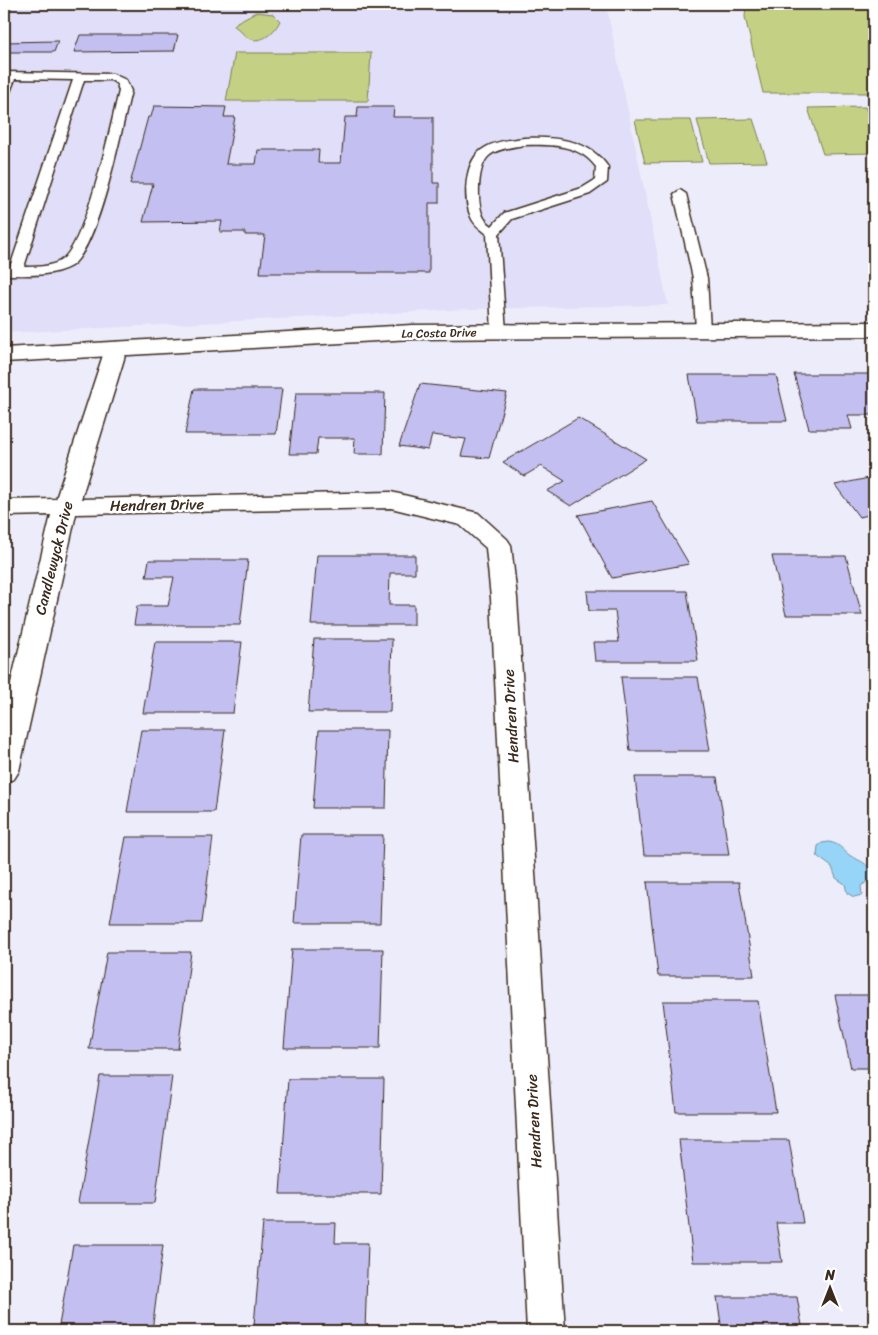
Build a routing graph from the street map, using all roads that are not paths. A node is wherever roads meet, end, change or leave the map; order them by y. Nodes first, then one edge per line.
1 (7, 4) edge
2 (4, 9) edge
3 (7, 75) edge
4 (80, 76) junction
5 (4, 92) edge
6 (680, 194) dead end
7 (492, 233) junction
8 (10, 271) edge
9 (874, 329) edge
10 (702, 330) junction
11 (499, 332) junction
12 (116, 349) junction
13 (4, 355) edge
14 (66, 506) junction
15 (4, 508) edge
16 (4, 771) edge
17 (546, 1331) edge

1 - 2 lane
3 - 4 lane
3 - 5 lane
4 - 8 lane
4 - 8 lane
6 - 10 lane
7 - 7 lane
7 - 11 lane
9 - 10 street, La Costa Drive
10 - 11 street, La Costa Drive
11 - 12 street, La Costa Drive
12 - 13 street, La Costa Drive
12 - 14 street, Candlewyck Drive
14 - 15 street, Hendren Drive
14 - 16 street, Candlewyck Drive
14 - 17 street, Hendren Drive

